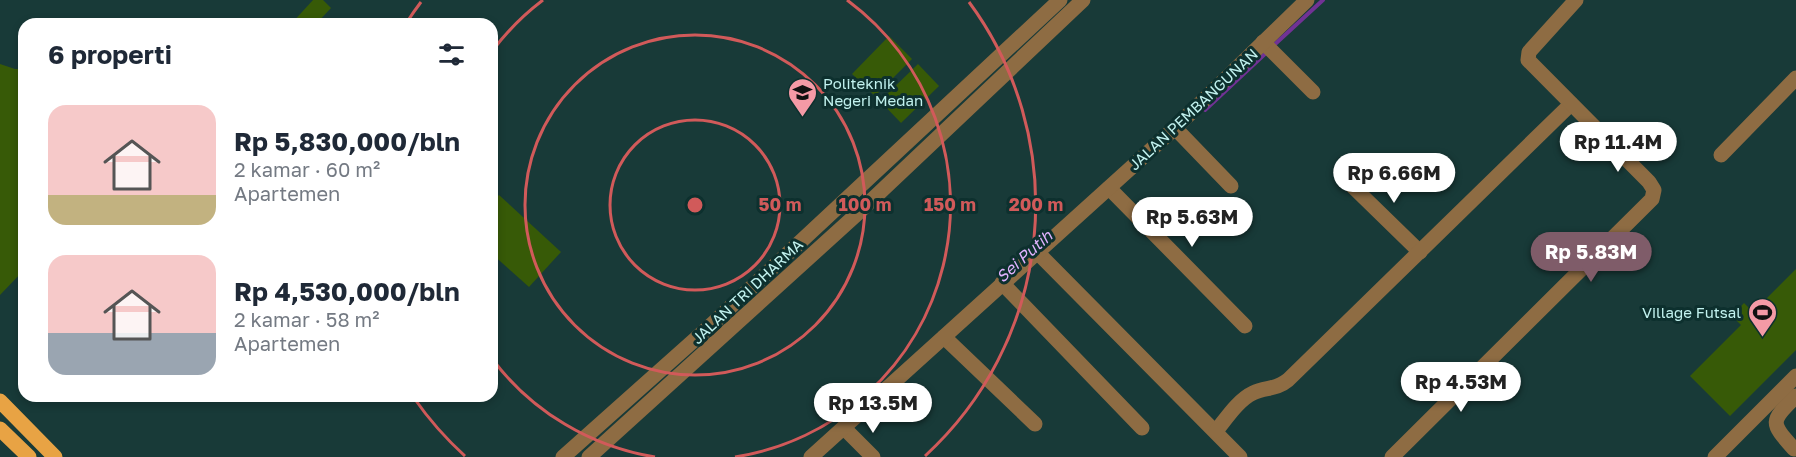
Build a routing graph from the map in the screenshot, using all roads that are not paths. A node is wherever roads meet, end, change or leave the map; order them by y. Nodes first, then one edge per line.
1 (1060, 0) edge
2 (1083, 0) edge
3 (1307, 0) edge
4 (1576, 0) edge
5 (1269, 48) junction
6 (1796, 78) edge
7 (1313, 92) dead end
8 (1571, 104) junction
9 (1178, 131) junction
10 (1721, 155) dead end
11 (1345, 179) dead end
12 (1232, 186) dead end
13 (1112, 191) junction
14 (1420, 252) junction
15 (1041, 256) junction
16 (1005, 286) junction
17 (1245, 326) dead end
18 (946, 339) junction
19 (1796, 376) edge
20 (1796, 396) edge
21 (0, 401) edge
22 (1035, 424) dead end
23 (1142, 428) dead end
24 (0, 429) edge
25 (846, 431) junction
26 (1215, 431) junction
27 (1794, 449) dead end
28 (1409, 452) edge
29 (28, 457) edge
30 (55, 457) edge
31 (562, 457) edge
32 (589, 457) edge
33 (811, 457) edge
34 (873, 457) edge
35 (1240, 457) edge
36 (1392, 457) edge
37 (1715, 457) edge

1 - 31 street, JALAN TRI DHARMA
2 - 32 street, JALAN TRI DHARMA
3 - 5 street, JALAN PEMBANGUNAN
4 - 8 street
5 - 7 street
5 - 9 street, JALAN PEMBANGUNAN
6 - 10 street
8 - 14 street
8 - 28 street
9 - 12 street
9 - 13 street, JALAN PEMBANGUNAN
11 - 14 street
13 - 15 street, JALAN PEMBANGUNAN
13 - 17 street
14 - 26 street
15 - 16 street, JALAN PEMBANGUNAN
15 - 26 street
16 - 18 street, JALAN PEMBANGUNAN
16 - 23 street
18 - 22 street
18 - 25 street, JALAN PEMBANGUNAN
19 - 37 street
20 - 27 street
21 - 30 main road
24 - 29 main road
25 - 33 street, JALAN PEMBANGUNAN
25 - 34 street
26 - 35 street
28 - 36 street

